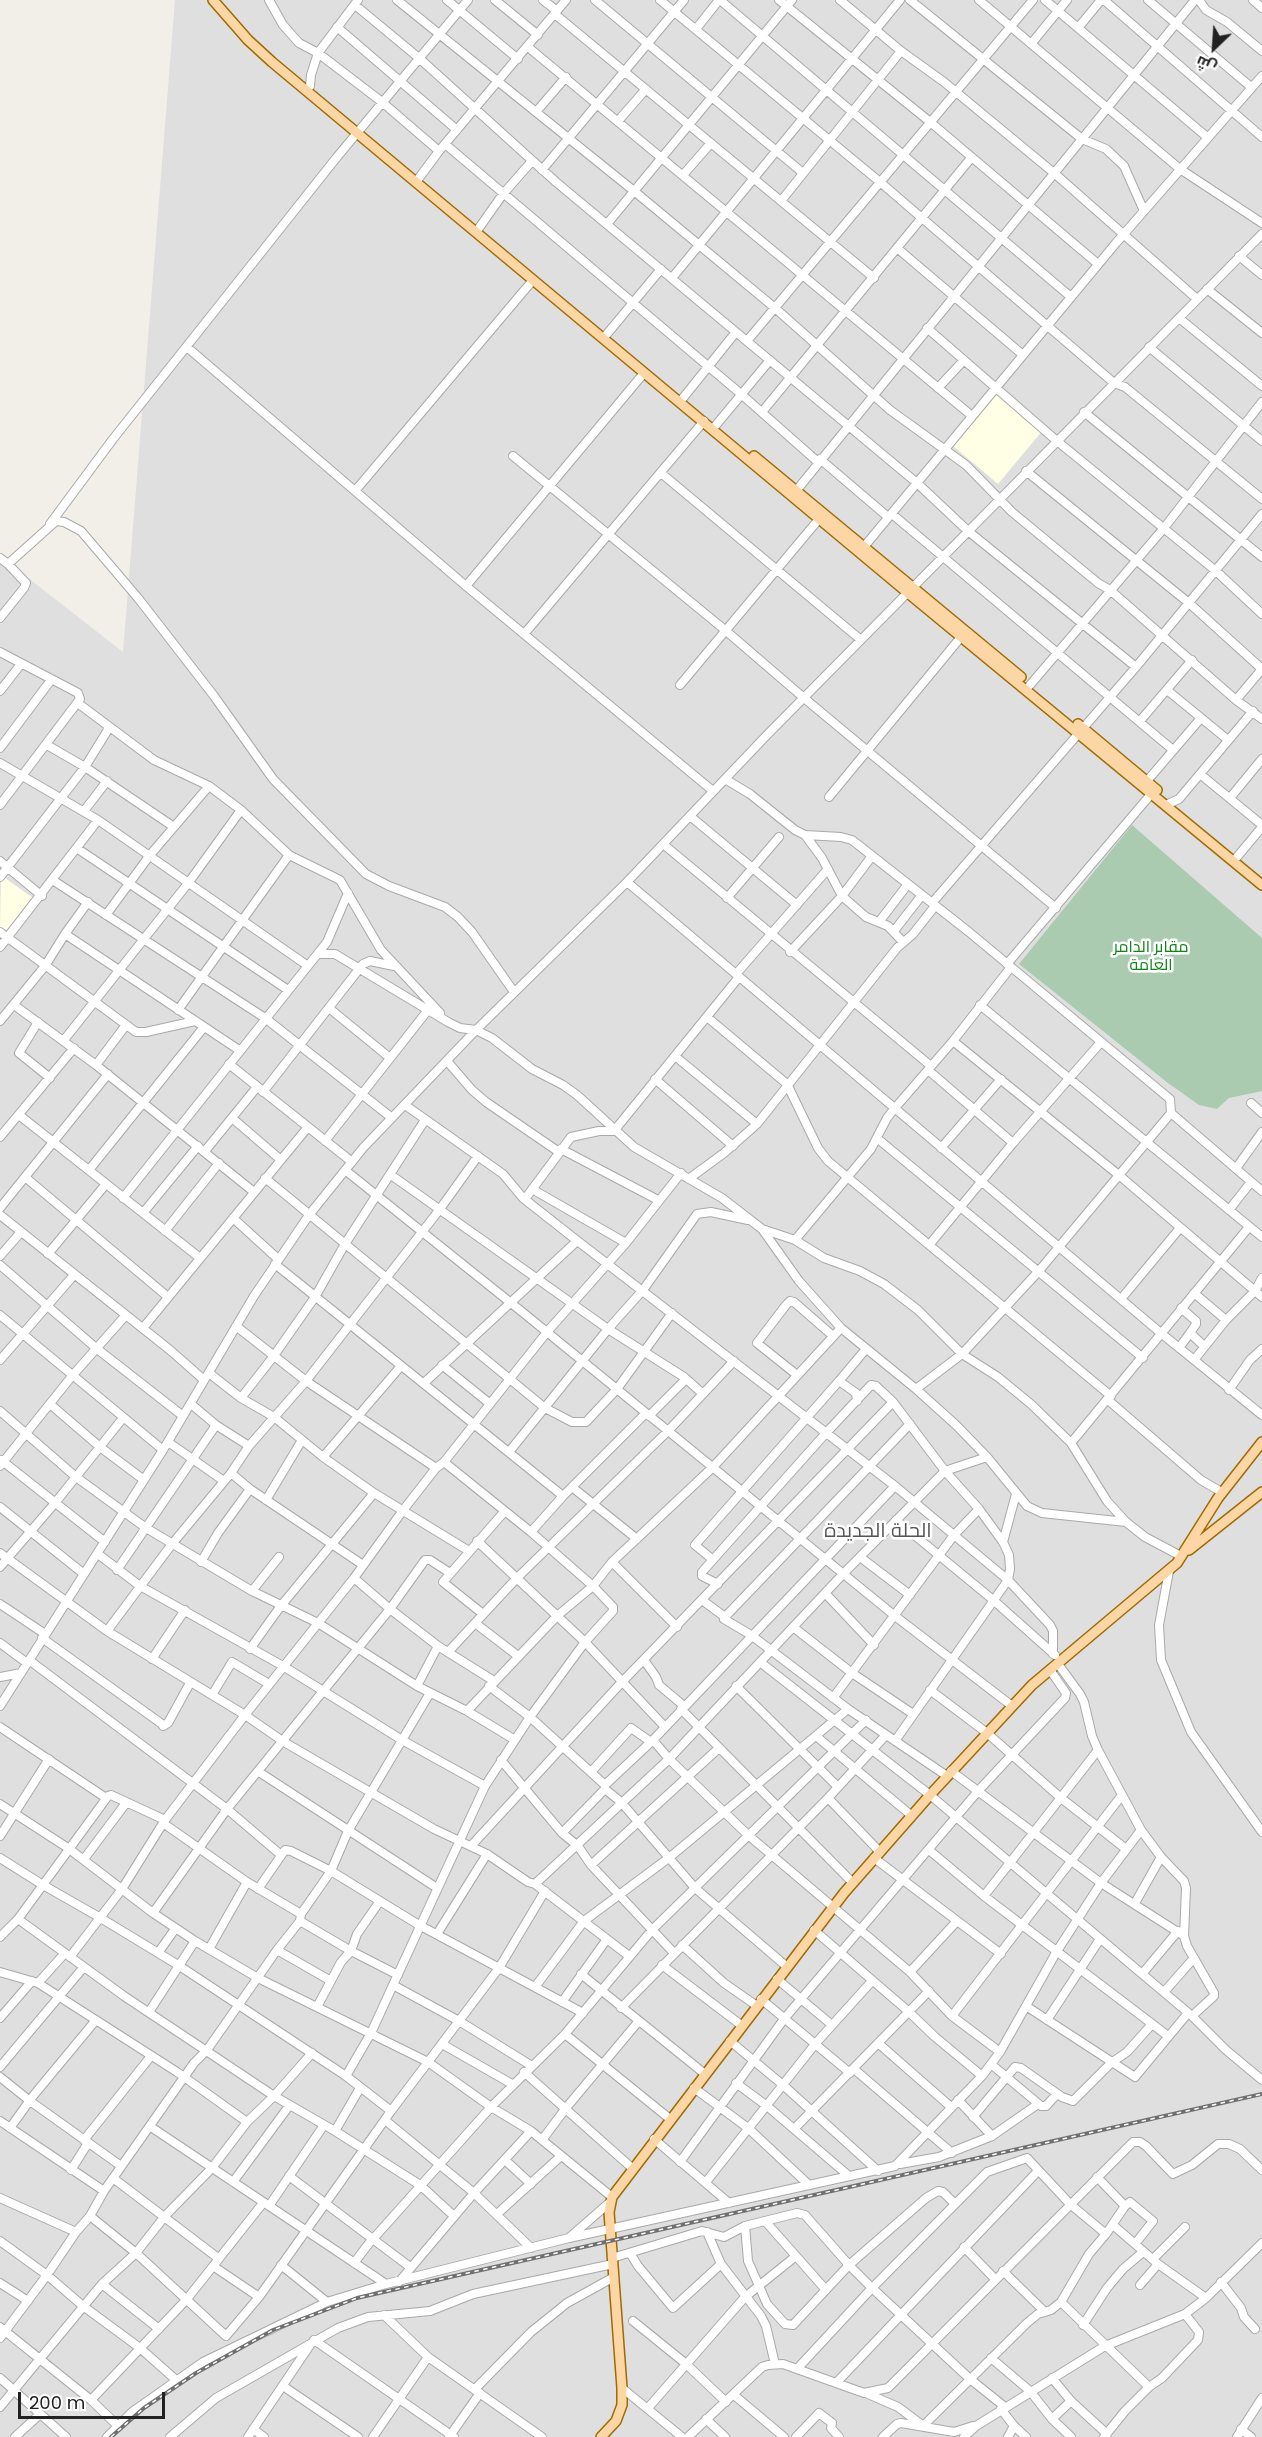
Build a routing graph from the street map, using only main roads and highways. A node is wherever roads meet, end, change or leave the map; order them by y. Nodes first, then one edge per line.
1 (213, 0) edge
2 (220, 0) edge
3 (359, 131) junction
4 (418, 180) junction
5 (910, 591) junction
6 (1082, 731) junction
7 (1169, 804) junction
8 (1262, 879) edge
9 (1262, 885) edge
10 (1262, 1437) edge
11 (1262, 1442) edge
12 (1249, 1453) junction
13 (1262, 1492) edge
14 (1179, 1557) junction
15 (601, 2437) edge

1 - 3 main road
2 - 3 main road
3 - 4 main road
4 - 5 main road
4 - 5 main road
5 - 6 main road
5 - 6 main road
6 - 7 main road
6 - 7 main road
7 - 8 main road
7 - 9 main road
10 - 12 main road
11 - 12 main road
12 - 14 main road
12 - 14 main road
13 - 14 main road
14 - 15 main road

